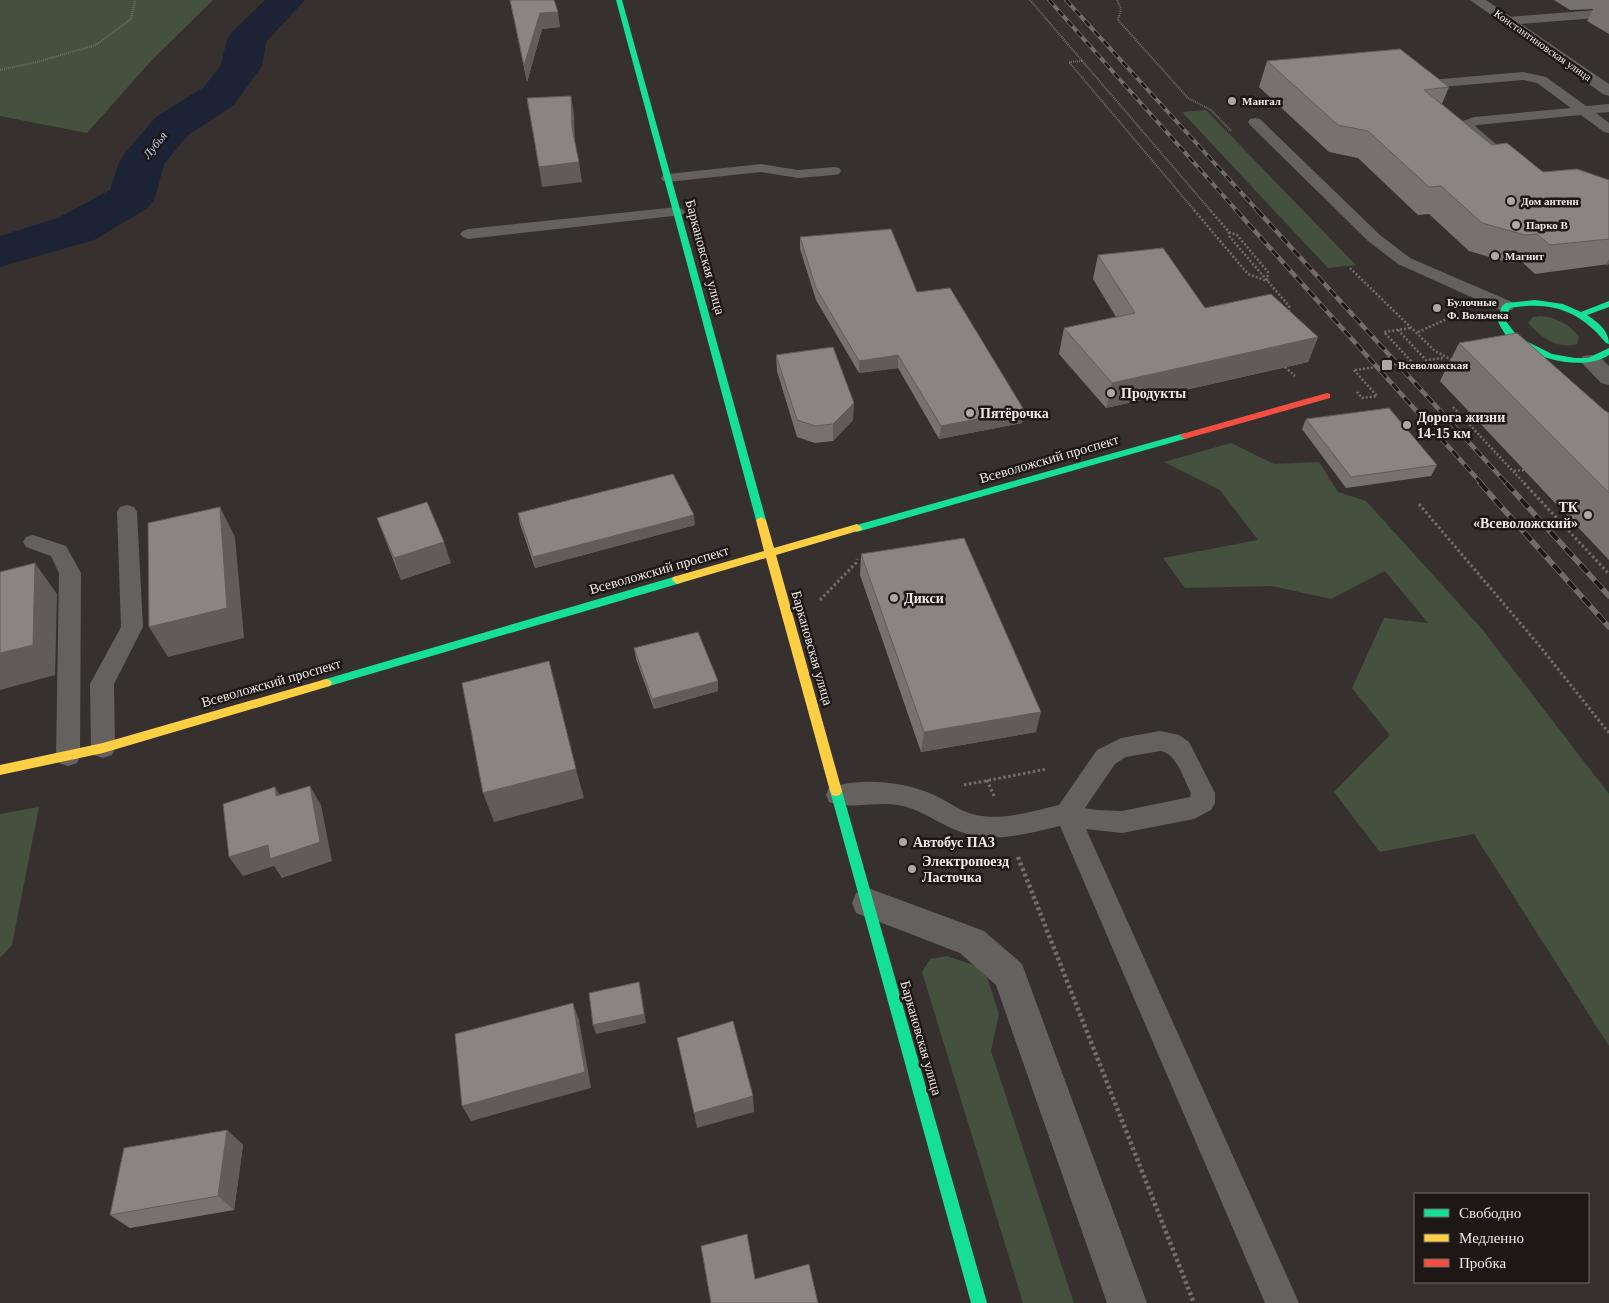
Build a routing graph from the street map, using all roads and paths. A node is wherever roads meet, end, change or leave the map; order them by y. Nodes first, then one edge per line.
1 (135, 0) edge
2 (619, 0) edge
3 (1030, 0) edge
4 (1117, 0) edge
5 (1477, 0) edge
6 (1609, 13) edge
7 (1508, 22) junction
8 (1082, 60) junction
9 (0, 70) edge
10 (1078, 72) junction
11 (1074, 73) dead end
12 (1430, 84) edge
13 (1609, 91) edge
14 (1609, 108) edge
15 (1211, 110) dead end
16 (1584, 111) junction
17 (1255, 122) dead end
18 (1609, 129) edge
19 (1498, 152) edge
20 (834, 170) dead end
21 (668, 178) junction
22 (677, 212) junction
23 (1229, 232) junction
24 (468, 234) dead end
25 (1350, 268) dead end
26 (1267, 281) junction
27 (1609, 304) edge
28 (1506, 306) junction
29 (1460, 313) dead end
30 (1289, 314) edge
31 (1583, 314) junction
32 (1410, 328) junction
33 (1397, 330) junction
34 (1418, 332) junction
35 (1609, 341) edge
36 (1600, 356) edge
37 (1443, 358) junction
38 (1461, 363) edge
39 (1354, 370) dead end
40 (1609, 378) edge
41 (1326, 396) dead end
42 (1453, 407) dead end
43 (1524, 470) dead end
44 (1513, 472) junction
45 (1419, 504) dead end
46 (127, 512) dead end
47 (33, 542) dead end
48 (770, 553) junction
49 (859, 553) edge
50 (1609, 574) edge
51 (819, 601) dead end
52 (1609, 733) edge
53 (103, 748) junction
54 (68, 756) junction
55 (0, 770) edge
56 (838, 795) junction
57 (1067, 814) junction
58 (1016, 852) dead end
59 (868, 902) junction
60 (979, 1303) edge
61 (1126, 1303) edge
62 (1194, 1303) edge
63 (1282, 1303) edge

1 - 9 path
2 - 21 street, Баркановская улица
3 - 8 path
4 - 15 path
5 - 7 street, Константиновская улица
6 - 7 lane
7 - 13 street, Константиновская улица
8 - 10 path
8 - 23 path
10 - 11 path
10 - 26 path
12 - 16 lane
14 - 16 lane
16 - 18 lane
16 - 19 lane
17 - 28 lane
20 - 21 lane
21 - 22 street, Баркановская улица
22 - 24 lane
22 - 48 street, Баркановская улица
23 - 26 path
23 - 26 path
25 - 32 path
26 - 30 path
27 - 31 street
28 - 31 street
28 - 36 street
29 - 34 path
31 - 35 street
32 - 33 path
32 - 34 path
33 - 37 path
33 - 39 path
34 - 37 path
36 - 40 street
37 - 38 path
41 - 48 street, Всеволожский проспект
42 - 44 path
43 - 44 path
44 - 50 path
45 - 52 path
46 - 53 lane
47 - 54 lane
48 - 53 street, Всеволожский проспект
48 - 56 street, Баркановская улица
49 - 51 path
53 - 54 street, Всеволожский проспект
54 - 55 street, Всеволожский проспект
56 - 57 lane
56 - 59 street, Баркановская улица
57 - 57 lane
57 - 63 lane
58 - 62 path
59 - 60 street, Баркановская улица
59 - 61 street

